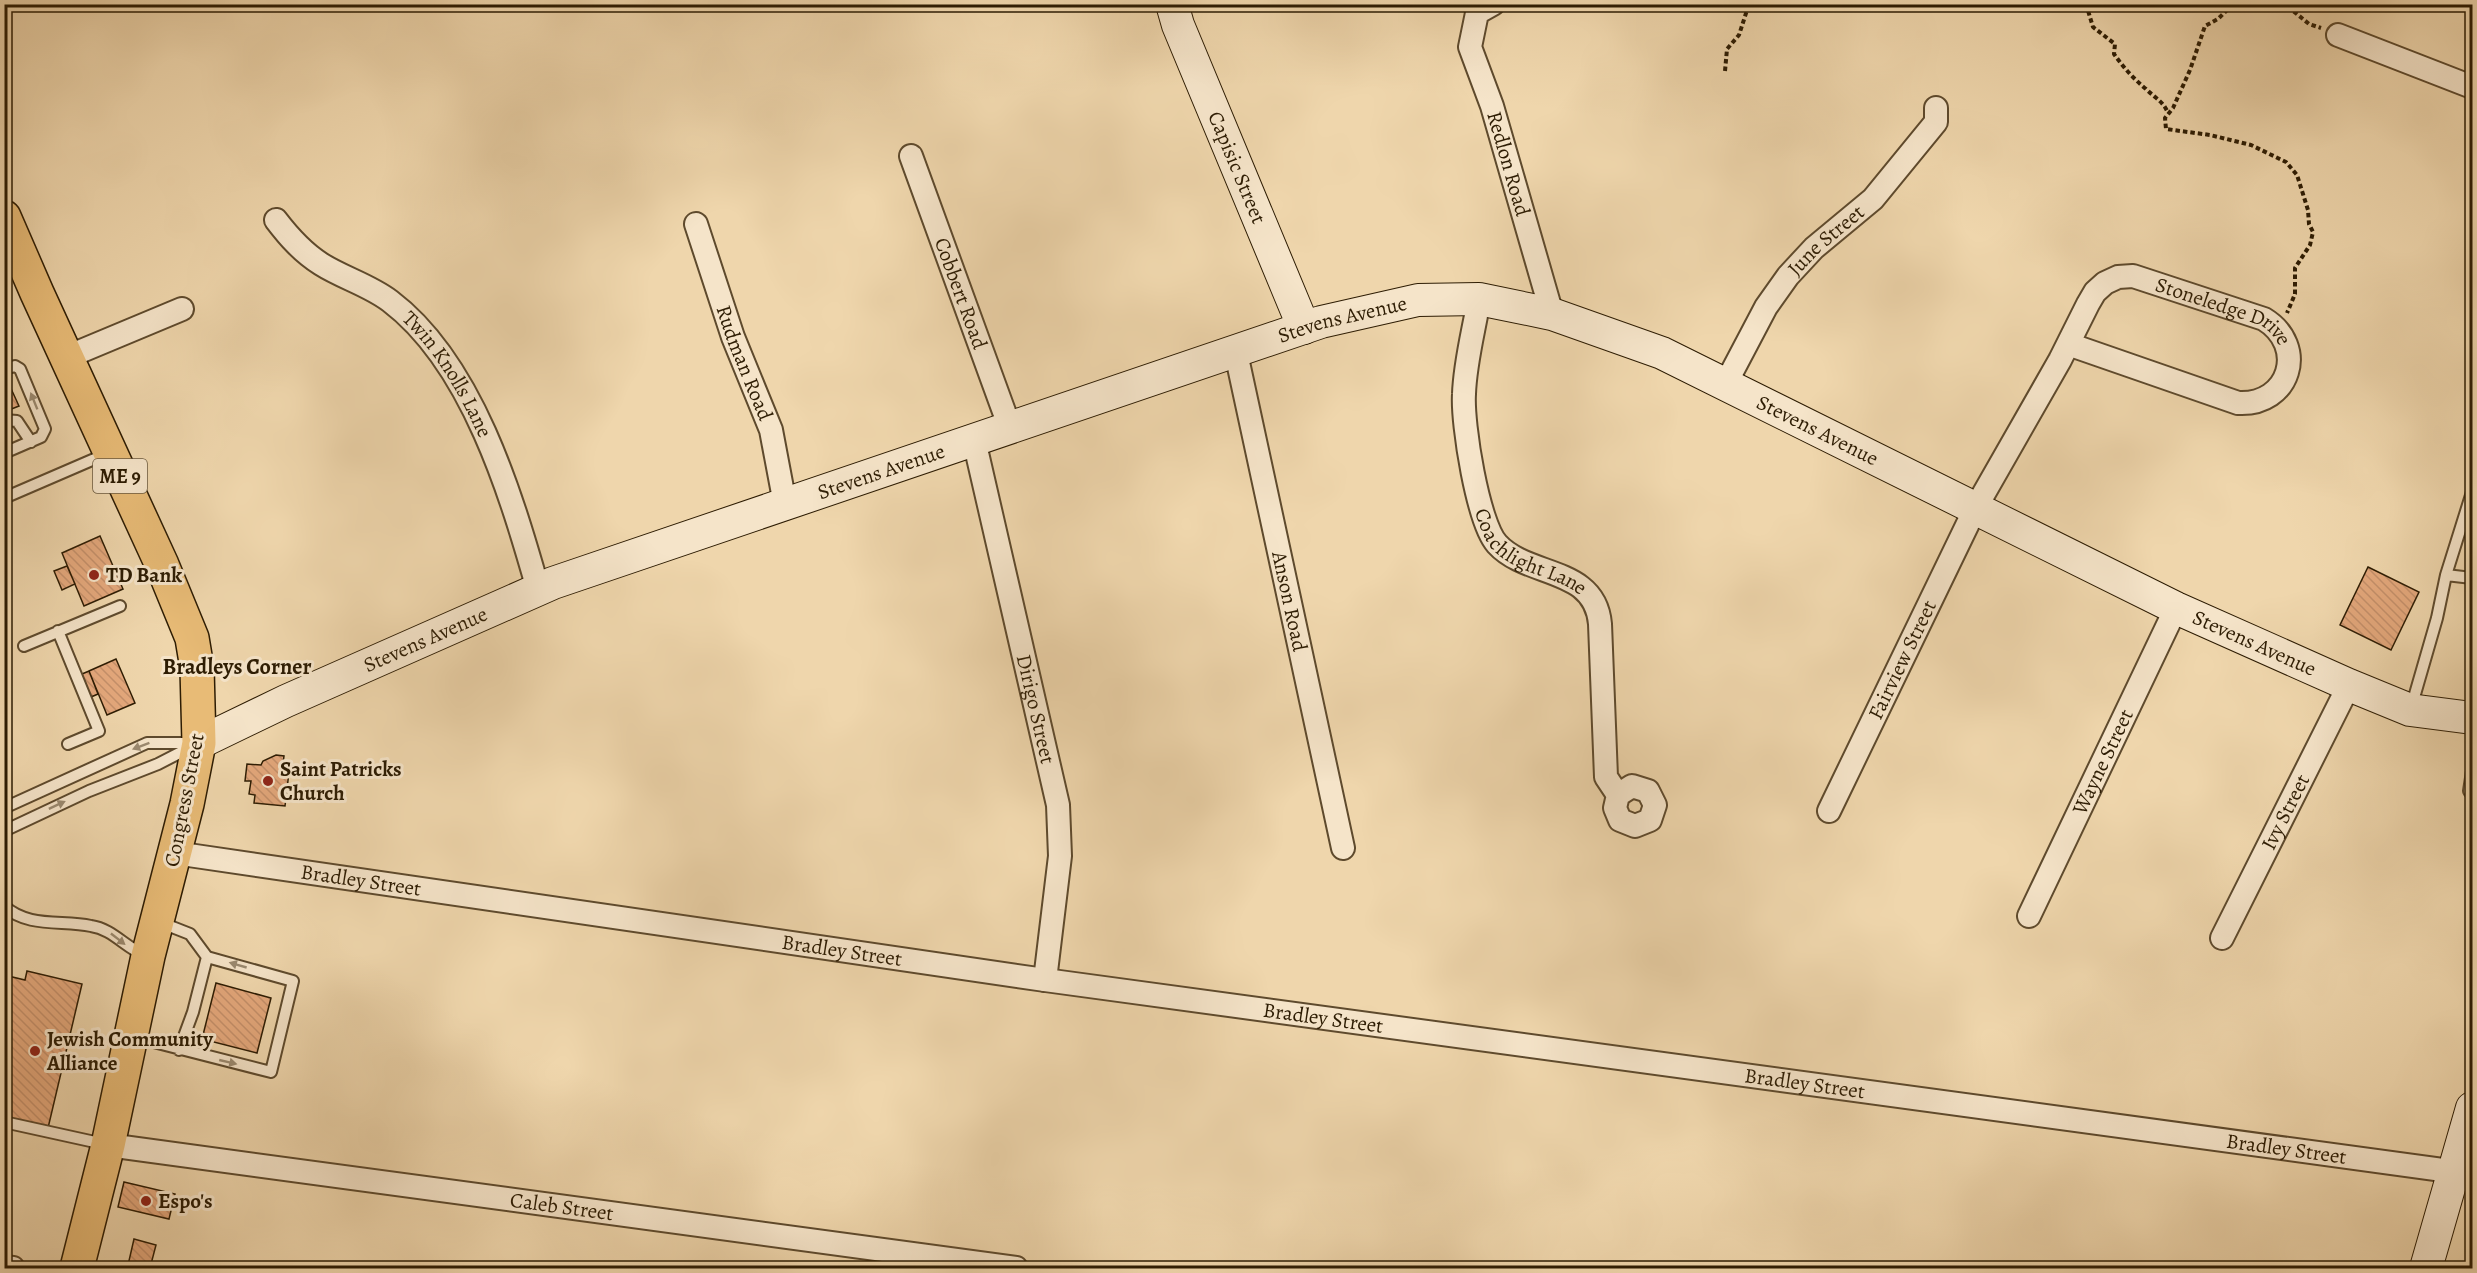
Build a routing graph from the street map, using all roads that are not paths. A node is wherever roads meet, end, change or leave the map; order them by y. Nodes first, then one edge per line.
1 (1154, 4) edge
2 (1485, 9) edge
3 (1175, 15) edge
4 (2338, 35) road end
5 (2472, 87) edge
6 (1936, 108) dead end
7 (911, 156) dead end
8 (276, 220) dead end
9 (696, 224) dead end
10 (6, 225) edge
11 (1479, 299) junction
12 (182, 309) dead end
13 (1552, 314) junction
14 (1304, 328) junction
15 (2068, 344) junction
16 (1236, 353) junction
17 (67, 357) junction
18 (4, 369) edge
19 (1726, 383) junction
20 (4, 420) edge
21 (1010, 428) junction
22 (974, 440) junction
23 (31, 442) junction
24 (109, 452) junction
25 (4, 453) edge
26 (2472, 492) edge
27 (4, 498) edge
28 (785, 504) junction
29 (1976, 509) junction
30 (2446, 575) junction
31 (2472, 578) edge
32 (538, 589) junction
33 (120, 606) dead end
34 (2176, 608) junction
35 (58, 631) junction
36 (24, 646) dead end
37 (2349, 686) junction
38 (2410, 710) junction
39 (2472, 718) edge
40 (199, 743) junction
41 (68, 744) dead end
42 (2472, 771) edge
43 (1618, 795) dead end
44 (2472, 795) edge
45 (4, 808) edge
46 (1829, 811) dead end
47 (4, 831) edge
48 (1343, 848) dead end
49 (175, 853) junction
50 (4, 906) edge
51 (2028, 916) dead end
52 (157, 921) junction
53 (2222, 938) dead end
54 (148, 956) junction
55 (207, 957) junction
56 (1045, 980) junction
57 (131, 1036) junction
58 (179, 1050) junction
59 (2472, 1108) edge
60 (4, 1122) edge
61 (108, 1145) junction
62 (2463, 1173) edge
63 (4, 1267) edge
64 (13, 1269) edge
65 (77, 1269) edge
66 (1017, 1269) edge
67 (2426, 1269) edge

1 - 3 main road
2 - 13 street, Redlon Road
3 - 14 main road, Capisic Street
4 - 5 street
6 - 19 street, June Street
7 - 21 street, Cobbert Road
8 - 32 street, Twin Knolls Lane
9 - 28 street, Rudman Road
10 - 17 main road, Congress Street / ME 9
11 - 13 main road, Stevens Avenue
11 - 14 main road, Stevens Avenue
11 - 43 street, Coachlight Lane
12 - 17 street
13 - 19 main road, Stevens Avenue
14 - 16 main road, Stevens Avenue
15 - 15 street, Stoneledge Drive
15 - 29 street, Stoneledge Drive
16 - 21 main road, Stevens Avenue
16 - 48 street, Anson Road
17 - 24 main road, Congress Street / ME 9
23 -> 18 lane
19 - 29 main road, Stevens Avenue
20 - 23 lane
21 - 22 main road, Stevens Avenue
22 - 28 main road, Stevens Avenue
22 - 56 street, Dirigo Street
23 - 25 lane
24 - 27 lane
24 - 40 main road, Congress Street / ME 9
26 - 30 lane
28 - 32 main road, Stevens Avenue
29 - 34 main road, Stevens Avenue
29 - 46 street, Fairview Street
30 - 31 lane
30 - 38 lane
32 - 40 main road, Stevens Avenue
33 - 35 lane
34 - 37 main road, Stevens Avenue
34 - 51 street, Wayne Street
35 - 36 lane
35 - 41 lane
37 - 38 main road, Stevens Avenue
37 - 53 street, Ivy Street
38 - 39 main road, Stevens Avenue
40 -> 45 lane
47 -> 40 lane
40 - 49 main road, Congress Street
42 - 44 lane
49 - 52 main road, Congress Street
49 - 56 street, Bradley Street
50 -> 54 lane
52 - 54 main road, Congress Street
52 - 55 lane
54 - 57 main road, Congress Street
55 - 58 lane
58 -> 55 lane
56 - 62 street, Bradley Street
57 - 58 lane
57 - 61 main road, Congress Street
59 - 62 main road
60 - 61 lane
61 - 65 main road, Congress Street
61 - 66 street, Caleb Street
62 - 67 main road
63 - 64 street

